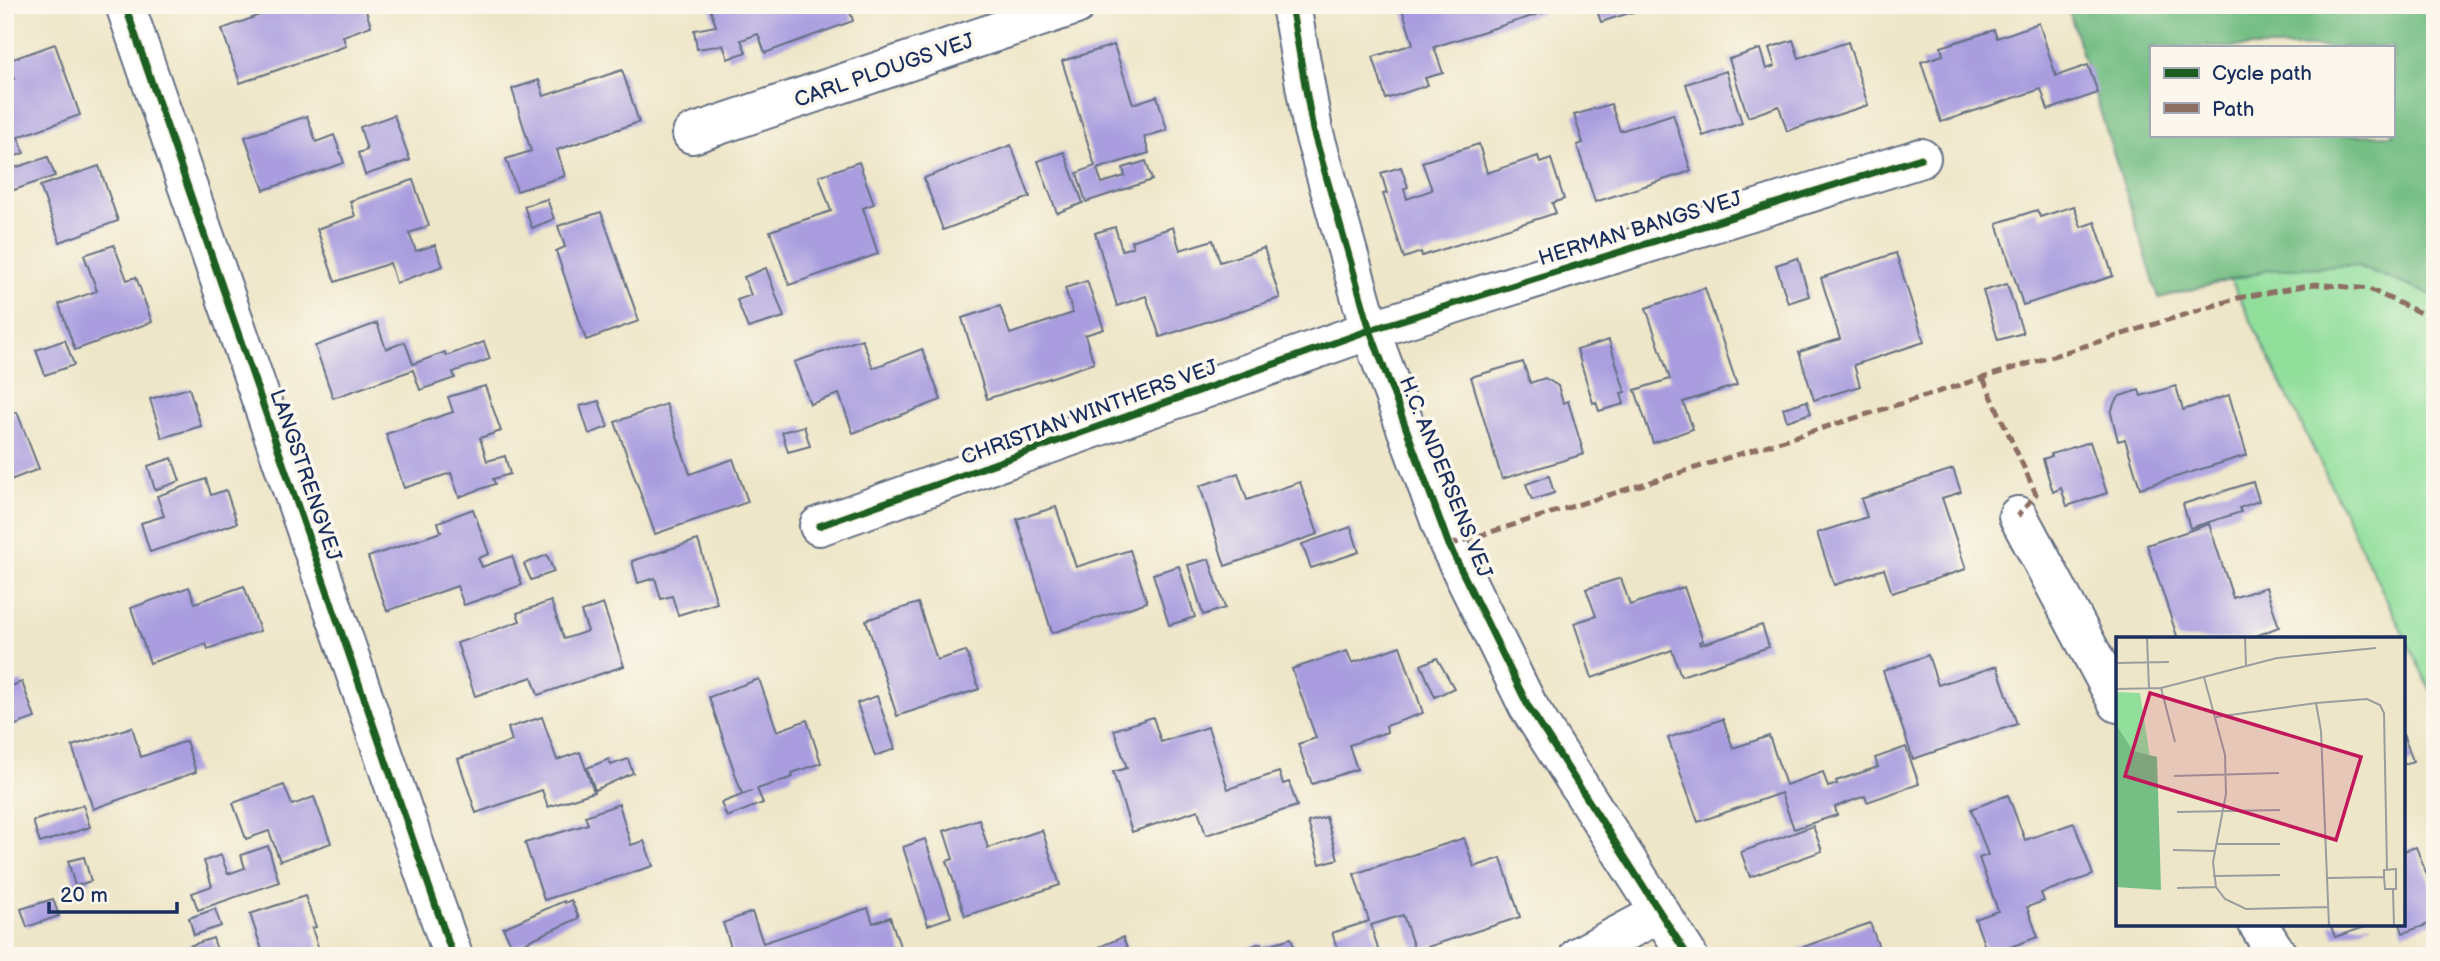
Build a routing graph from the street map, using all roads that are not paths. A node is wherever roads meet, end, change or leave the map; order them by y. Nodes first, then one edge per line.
1 (125, 5) edge
2 (1076, 5) edge
3 (1291, 5) edge
4 (692, 134) dead end
5 (1921, 158) dead end
6 (1370, 330) junction
7 (2018, 516) dead end
8 (819, 526) dead end
9 (2116, 699) edge
10 (1660, 914) junction
11 (2259, 926) edge
12 (453, 956) edge
13 (1579, 956) edge
14 (1688, 956) edge
15 (2278, 956) edge

1 - 12 street, LANGSTRENGVEJ
2 - 4 street, CARL PLOUGS VEJ
3 - 6 street, H.C. ANDERSENS VEJ
5 - 6 street, HERMAN BANGS VEJ
6 - 8 street, CHRISTIAN WINTHERS VEJ
6 - 10 street, H.C. ANDERSENS VEJ
7 - 9 street
10 - 13 street
10 - 14 street, H.C. ANDERSENS VEJ
11 - 15 street

